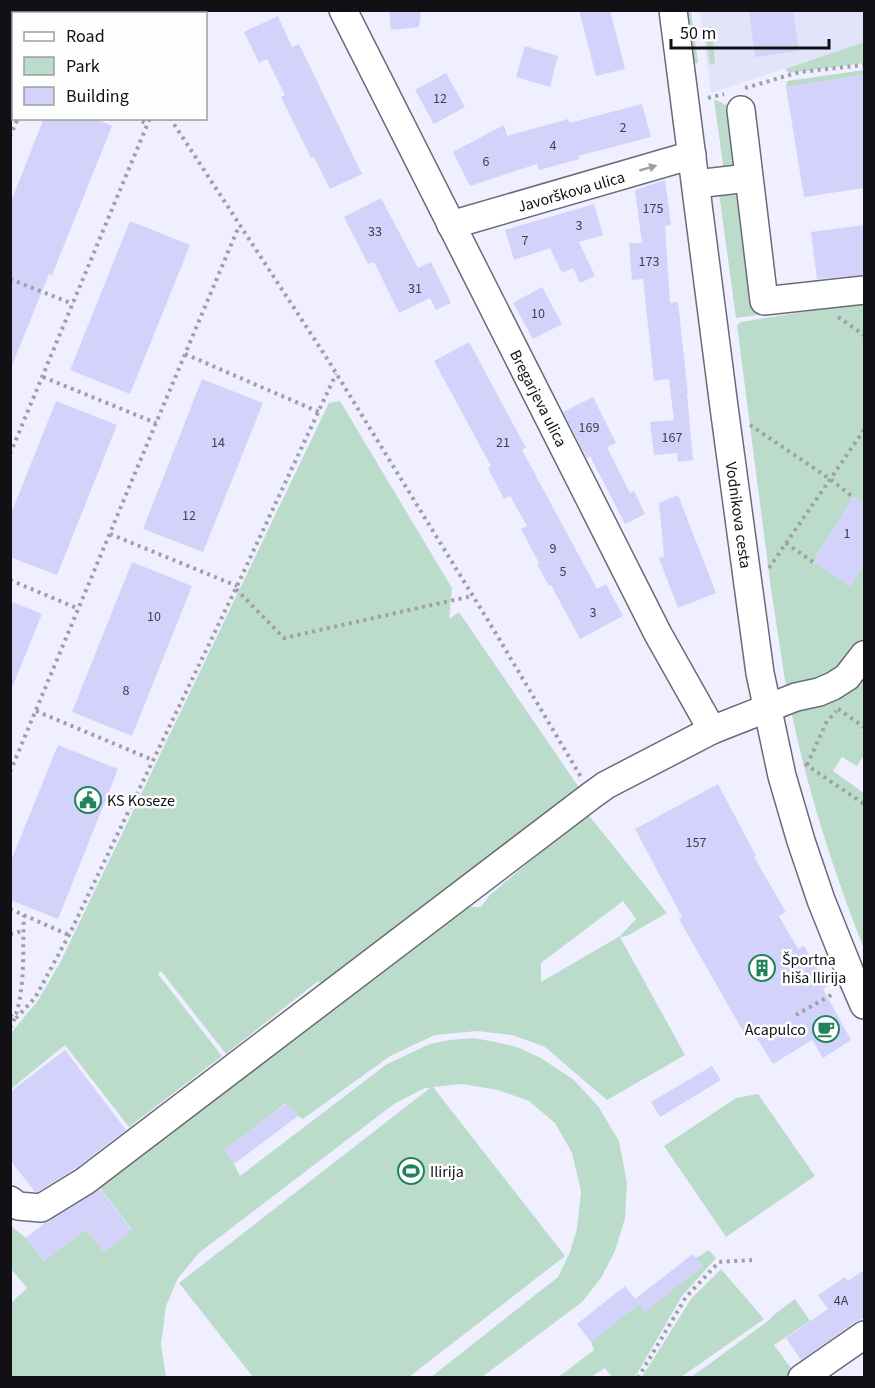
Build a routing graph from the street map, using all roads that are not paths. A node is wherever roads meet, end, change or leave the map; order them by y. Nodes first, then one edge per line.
1 (343, 10) edge
2 (673, 10) edge
3 (734, 98) road end
4 (692, 155) junction
5 (748, 178) junction
6 (696, 184) junction
7 (451, 225) junction
8 (864, 290) edge
9 (864, 655) edge
10 (767, 709) junction
11 (712, 730) junction
12 (864, 1005) edge
13 (10, 1200) edge
14 (864, 1335) edge
15 (802, 1377) edge

1 - 7 street, Bregarjeva ulica
2 - 4 street, Vodnikova cesta
3 - 5 street
4 - 6 street, Vodnikova cesta
7 -> 4 street, Javorškova ulica
5 - 6 street
5 - 8 street
6 - 10 street, Vodnikova cesta
7 - 11 street, Bregarjeva ulica
9 - 10 street
10 - 11 street
10 - 12 street, Vodnikova cesta
11 - 13 street
14 - 15 street

